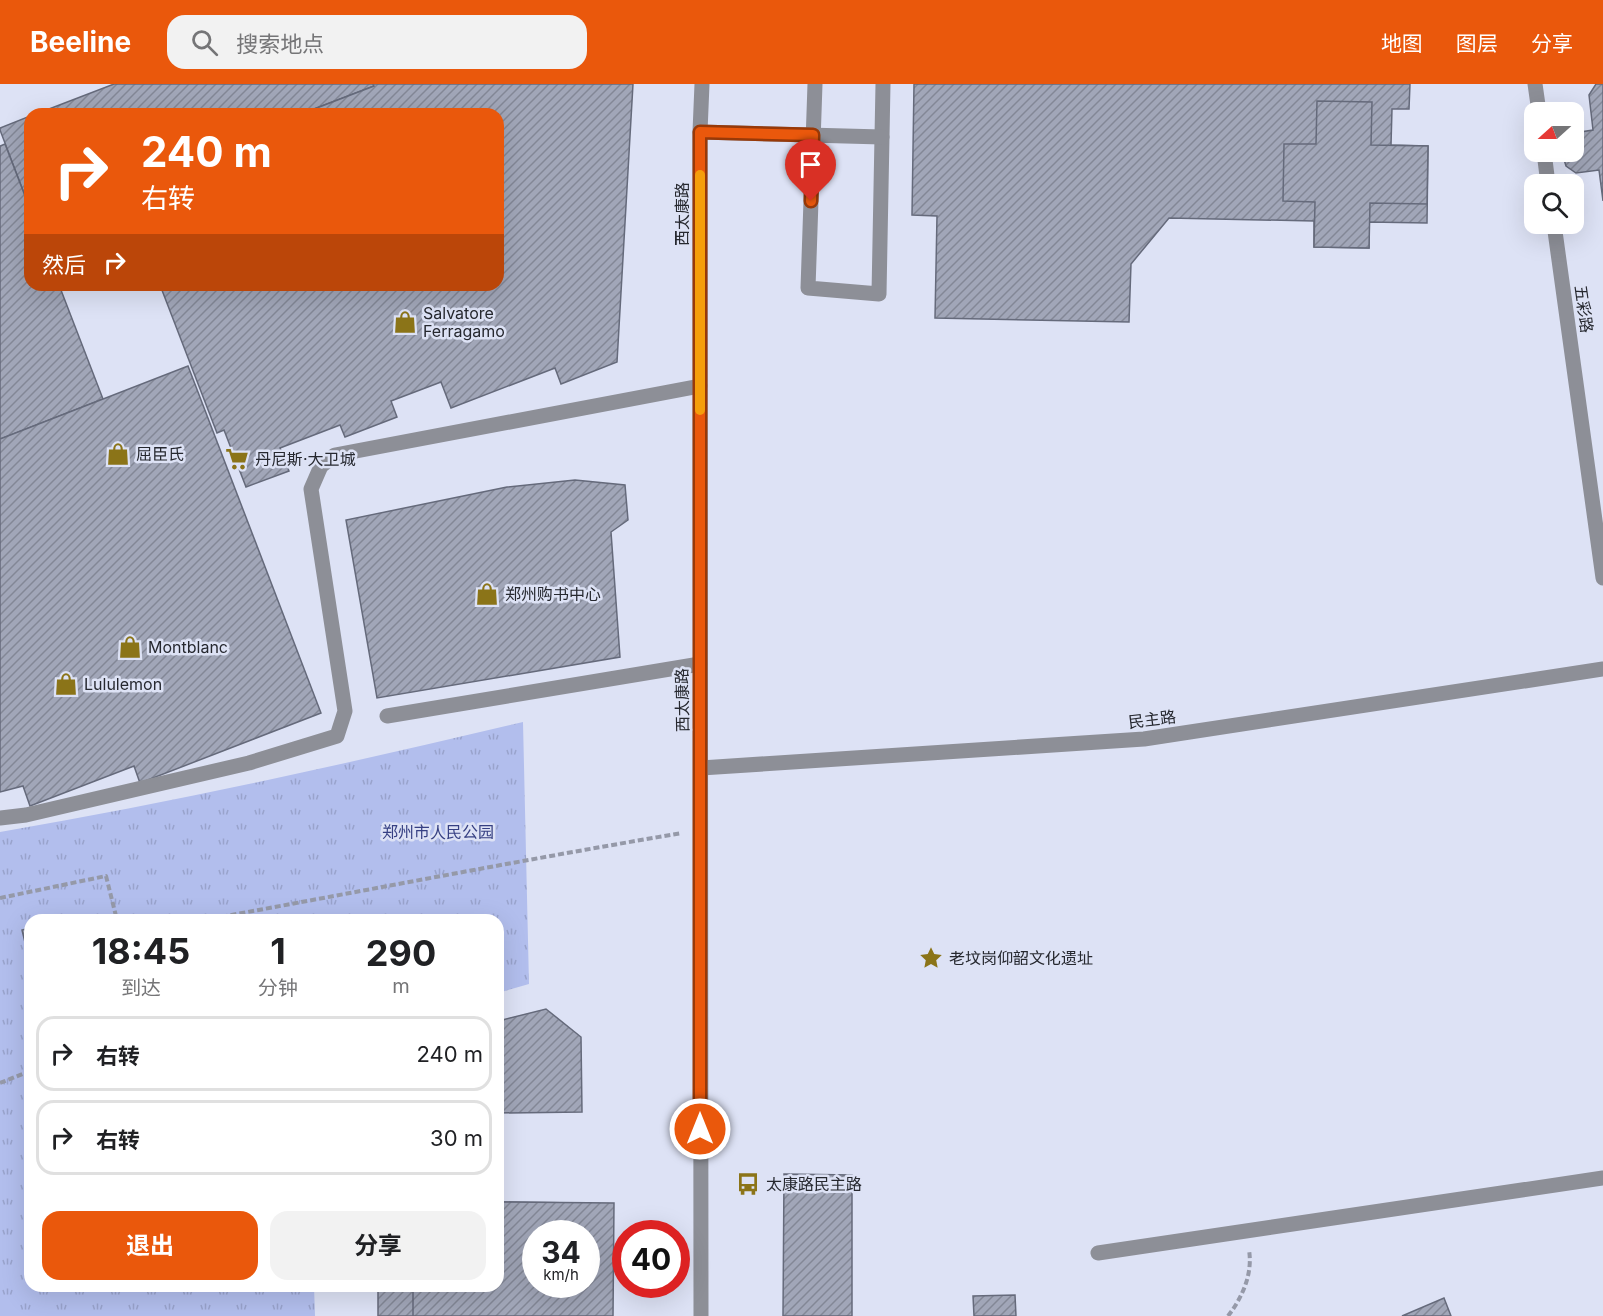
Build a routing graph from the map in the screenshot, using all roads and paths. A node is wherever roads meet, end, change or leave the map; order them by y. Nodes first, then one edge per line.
1 (702, 84) edge
2 (815, 84) edge
3 (883, 84) edge
4 (1534, 84) edge
5 (1537, 102) edge
6 (700, 132) junction
7 (813, 135) junction
8 (882, 137) junction
9 (1555, 234) edge
10 (700, 386) junction
11 (1603, 578) edge
12 (700, 664) junction
13 (1603, 669) edge
14 (387, 716) dead end
15 (701, 768) junction
16 (0, 818) edge
17 (700, 829) junction
18 (0, 898) edge
19 (116, 914) edge
20 (237, 914) edge
21 (24, 1073) edge
22 (0, 1083) edge
23 (1603, 1179) edge
24 (1245, 1231) junction
25 (1098, 1253) dead end
26 (701, 1316) edge
27 (1228, 1316) edge

1 - 6 street, 西太康路
2 - 7 street
3 - 8 street
4 - 5 street
6 - 7 street
6 - 10 street, 西太康路
7 - 8 street
7 - 8 street
9 - 11 street, 五彩路
10 - 12 street, 西太康路
10 - 16 street
12 - 14 street
12 - 15 street, 西太康路
13 - 15 street, 民主路
15 - 17 street, 西太康路
17 - 20 path
17 - 26 street, 西太康路
18 - 19 path
21 - 22 path
23 - 24 street
24 - 25 street
24 - 27 path

